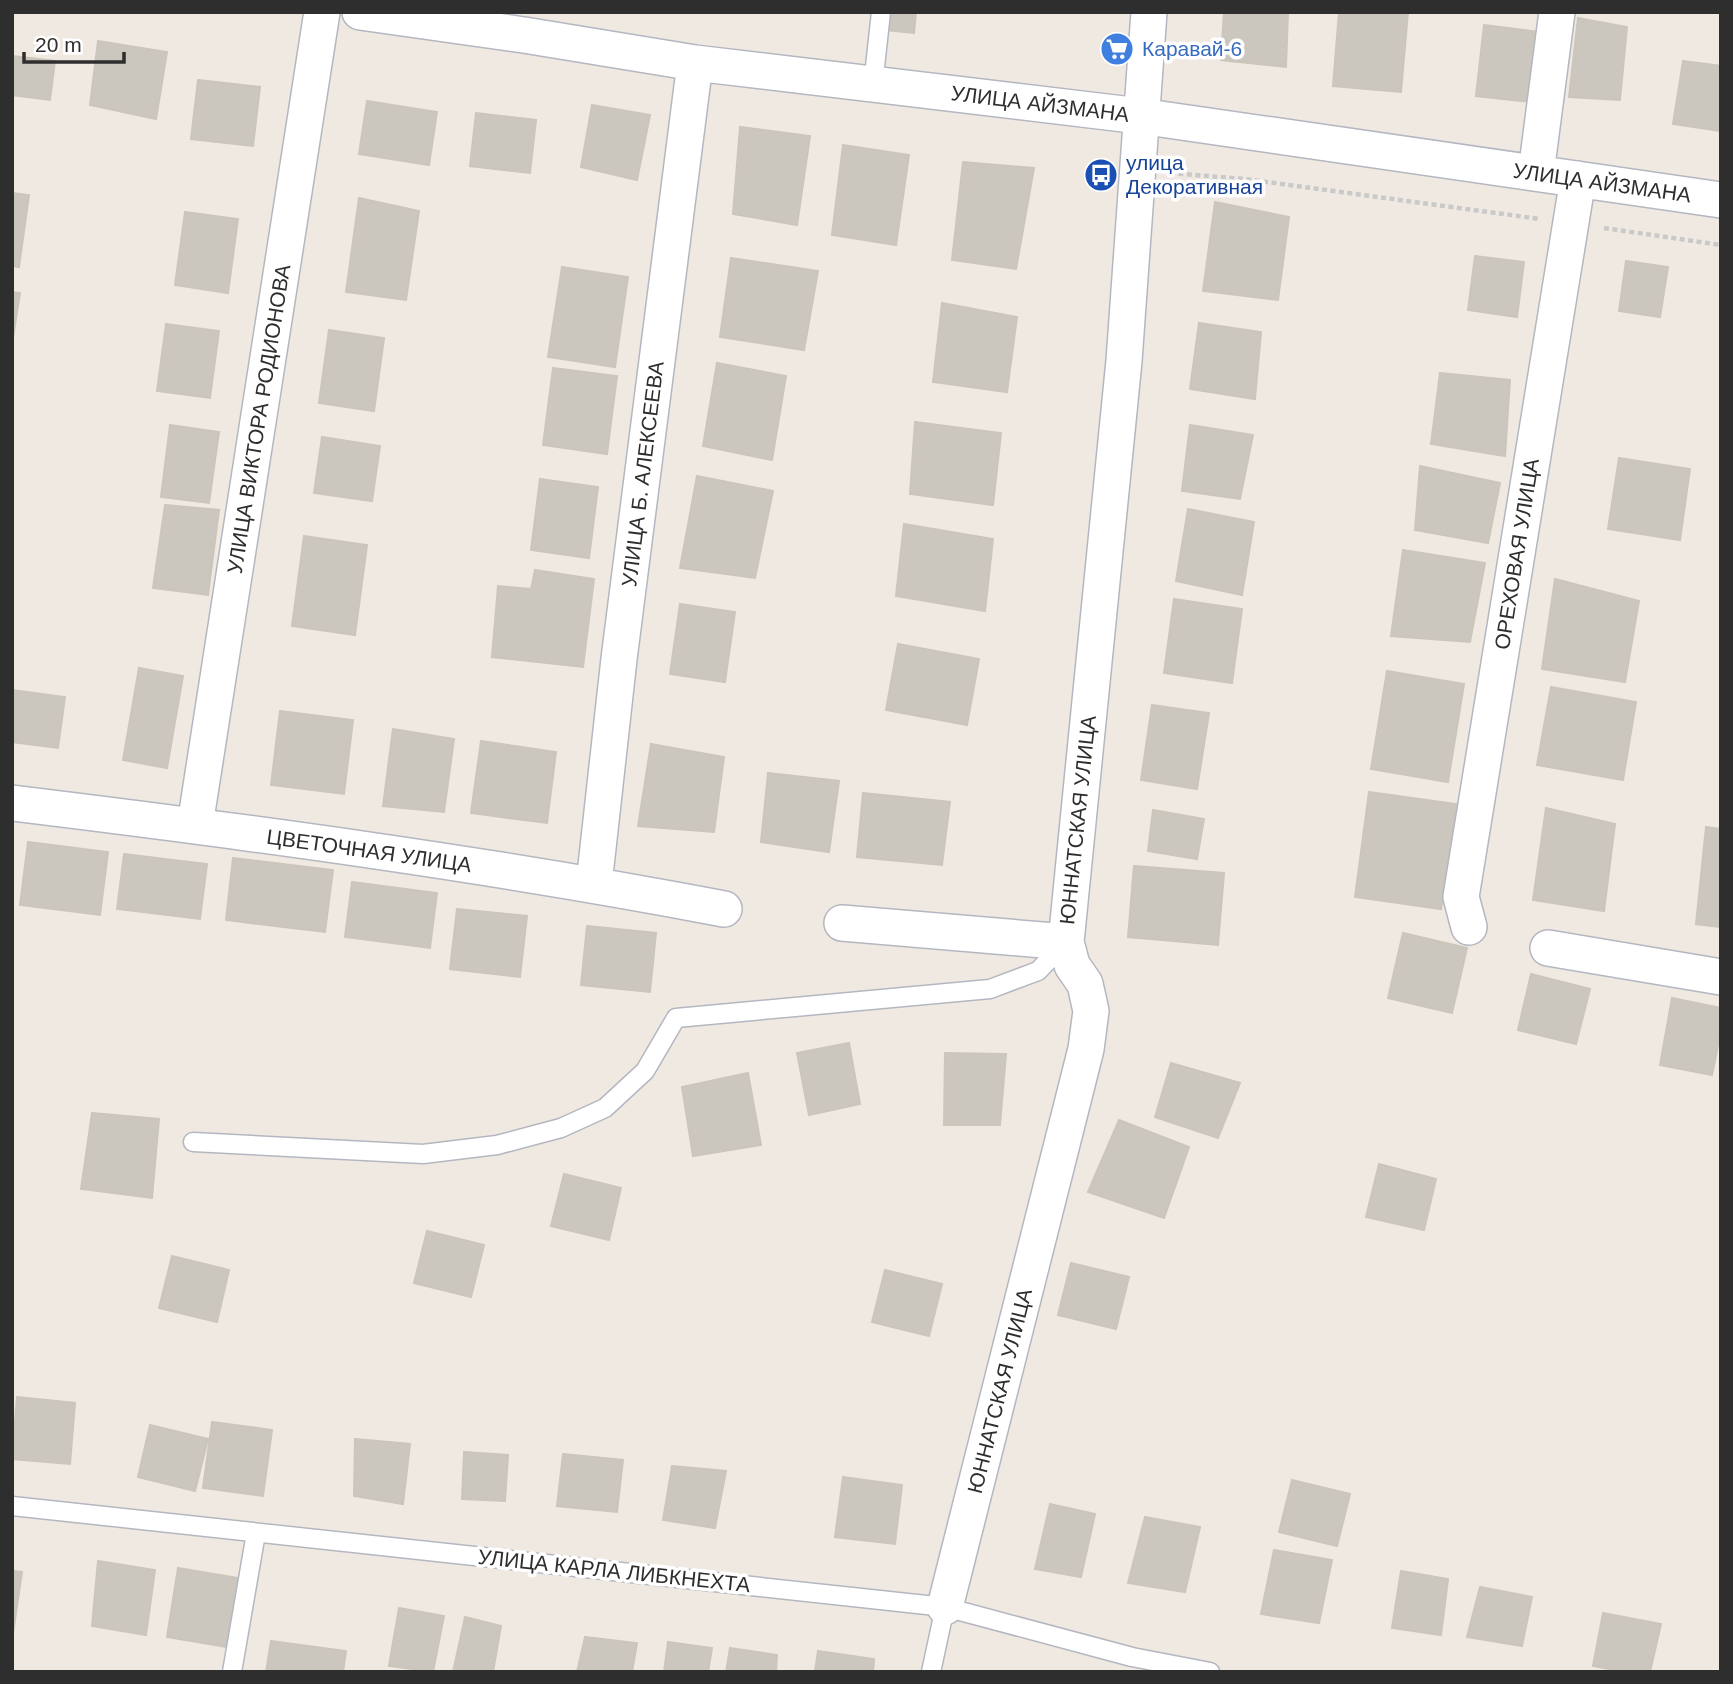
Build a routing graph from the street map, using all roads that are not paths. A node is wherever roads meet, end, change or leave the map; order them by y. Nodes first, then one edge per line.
1 (322, 12) edge
2 (360, 12) edge
3 (881, 12) edge
4 (1149, 12) edge
5 (1557, 12) edge
6 (529, 23) edge
7 (695, 63) junction
8 (873, 85) junction
9 (1140, 116) junction
10 (1536, 173) junction
11 (1578, 179) junction
12 (1721, 200) edge
13 (12, 803) edge
14 (195, 825) junction
15 (594, 884) junction
16 (724, 909) dead end
17 (842, 923) dead end
18 (1469, 928) dead end
19 (1066, 942) junction
20 (1548, 948) dead end
21 (1721, 977) edge
22 (193, 1142) dead end
23 (12, 1506) edge
24 (256, 1533) junction
25 (945, 1607) junction
26 (232, 1672) edge
27 (931, 1672) edge
28 (1210, 1672) edge

1 - 14 street, УЛИЦА ВИКТОРА РОДИОНОВА
2 - 6 street, УЛИЦА АЙЗМАНА
3 - 8 lane
4 - 9 street, ЮННАТСКАЯ УЛИЦА
5 - 10 street
6 - 7 street, УЛИЦА АЙЗМАНА
7 - 8 street, УЛИЦА АЙЗМАНА
7 - 15 street, УЛИЦА Б. АЛЕКСЕЕВА
8 - 9 street, УЛИЦА АЙЗМАНА
9 - 10 street, УЛИЦА АЙЗМАНА
9 - 19 street, ЮННАТСКАЯ УЛИЦА
10 - 11 street, УЛИЦА АЙЗМАНА
11 - 12 street, УЛИЦА АЙЗМАНА
11 - 18 street, ОРЕХОВАЯ УЛИЦА
13 - 14 street, ЦВЕТОЧНАЯ УЛИЦА
14 - 15 street, ЦВЕТОЧНАЯ УЛИЦА
15 - 16 street, ЦВЕТОЧНАЯ УЛИЦА
17 - 19 street
19 - 22 lane
19 - 25 street, ЮННАТСКАЯ УЛИЦА
20 - 21 street
23 - 24 lane, УЛИЦА КАРЛА ЛИБКНЕХТА
24 - 25 lane, УЛИЦА КАРЛА ЛИБКНЕХТА
24 - 26 lane
25 - 27 lane
25 - 28 lane, УЛИЦА КАРЛА ЛИБКНЕХТА

